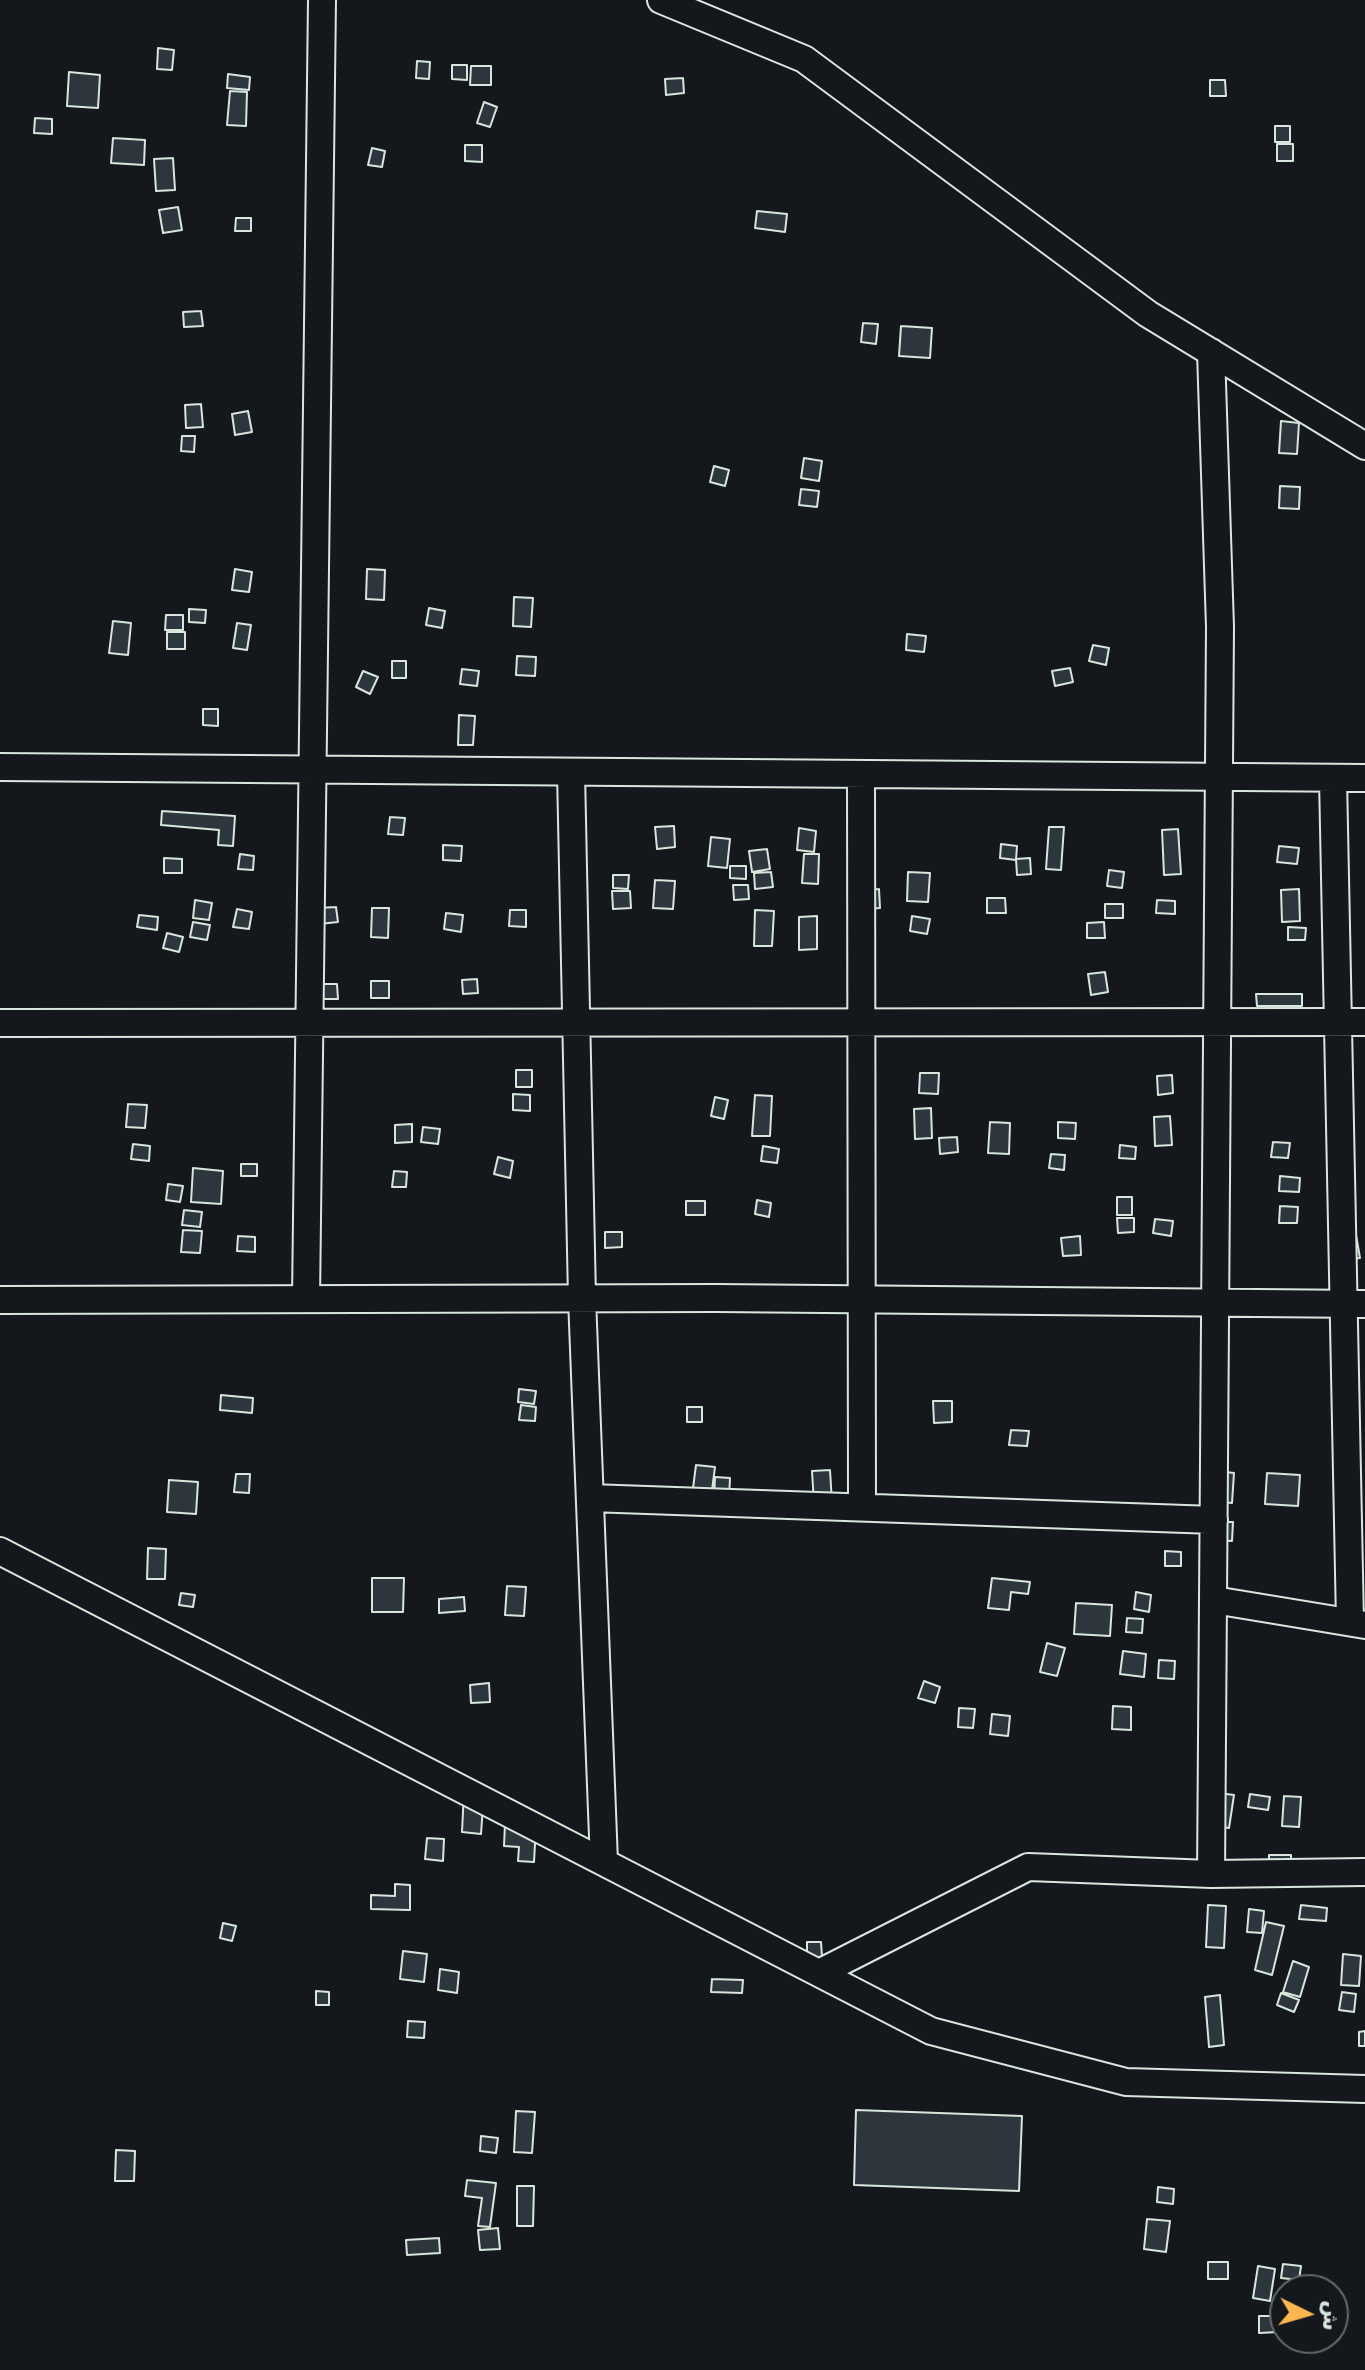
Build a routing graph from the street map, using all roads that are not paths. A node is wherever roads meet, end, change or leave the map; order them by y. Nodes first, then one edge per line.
1 (322, 0) edge
2 (661, 0) edge
3 (1211, 352) junction
4 (1365, 446) edge
5 (0, 767) edge
6 (313, 770) junction
7 (571, 772) junction
8 (861, 774) junction
9 (1218, 777) junction
10 (1333, 778) junction
11 (1365, 778) edge
12 (576, 1022) junction
13 (861, 1022) junction
14 (1215, 1022) junction
15 (1338, 1022) junction
16 (1365, 1022) edge
17 (0, 1023) edge
18 (309, 1023) junction
19 (582, 1298) junction
20 (306, 1299) junction
21 (862, 1299) junction
22 (0, 1300) edge
23 (1216, 1303) junction
24 (1354, 1304) edge
25 (590, 1498) junction
26 (862, 1507) junction
27 (1214, 1520) junction
28 (0, 1551) edge
29 (1214, 1600) junction
30 (1357, 1624) edge
31 (604, 1862) junction
32 (1365, 1872) edge
33 (1211, 1874) junction
34 (819, 1973) junction
35 (1365, 2089) edge

1 - 6 street
2 - 3 street
3 - 4 street
3 - 9 street
5 - 6 street
6 - 7 street
6 - 18 street
7 - 8 street
7 - 12 street
8 - 9 street
8 - 13 street
9 - 10 street
9 - 14 street
10 - 11 street
10 - 15 street
12 - 13 street
12 - 18 street
12 - 19 street
13 - 14 street
13 - 21 street
14 - 15 street
14 - 23 street
15 - 16 street
15 - 24 street
17 - 18 street
18 - 20 street
19 - 20 street
19 - 21 street
19 - 25 street
20 - 22 street
21 - 23 street
21 - 26 street
23 - 24 street
23 - 27 street
24 - 30 street
25 - 26 street
25 - 31 street
26 - 27 street
27 - 29 street
28 - 31 street
29 - 30 street
29 - 33 street
31 - 34 street
32 - 33 street
33 - 34 street
34 - 35 street

